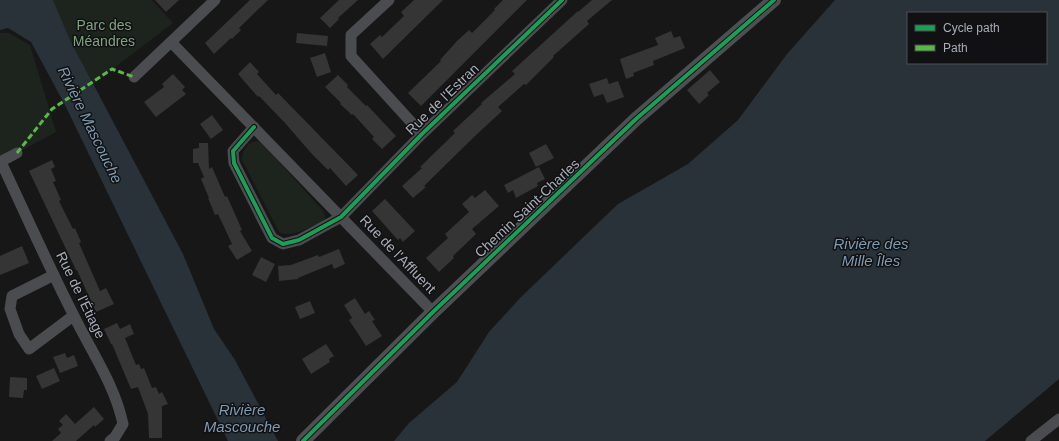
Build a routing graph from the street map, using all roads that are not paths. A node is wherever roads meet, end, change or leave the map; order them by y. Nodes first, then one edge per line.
1 (215, 0) edge
2 (389, 0) edge
3 (562, 0) edge
4 (774, 0) edge
5 (171, 42) junction
6 (134, 77) dead end
7 (254, 127) junction
8 (422, 134) junction
9 (18, 153) dead end
10 (1, 162) edge
11 (341, 216) junction
12 (54, 275) junction
13 (433, 312) junction
14 (73, 316) junction
15 (1059, 419) edge
16 (110, 441) edge
17 (303, 441) edge
18 (1031, 441) edge

1 - 5 street
2 - 8 street
3 - 8 street, Rue de l'Estran
4 - 13 main road, Chemin Saint-Charles
5 - 6 street
5 - 7 street, Rue de l'Affluent
7 - 11 street, Rue de l'Affluent
7 - 11 street, Rue de l'Affluent
8 - 11 street, Rue de l'Estran
9 - 10 street
10 - 12 street, Rue de l'Étiage
11 - 13 street, Rue de l'Affluent
12 - 14 street, Rue de l'Étiage
12 - 14 street
13 - 17 main road, Chemin Saint-Charles
14 - 16 street, Rue de l'Étiage
15 - 18 street

